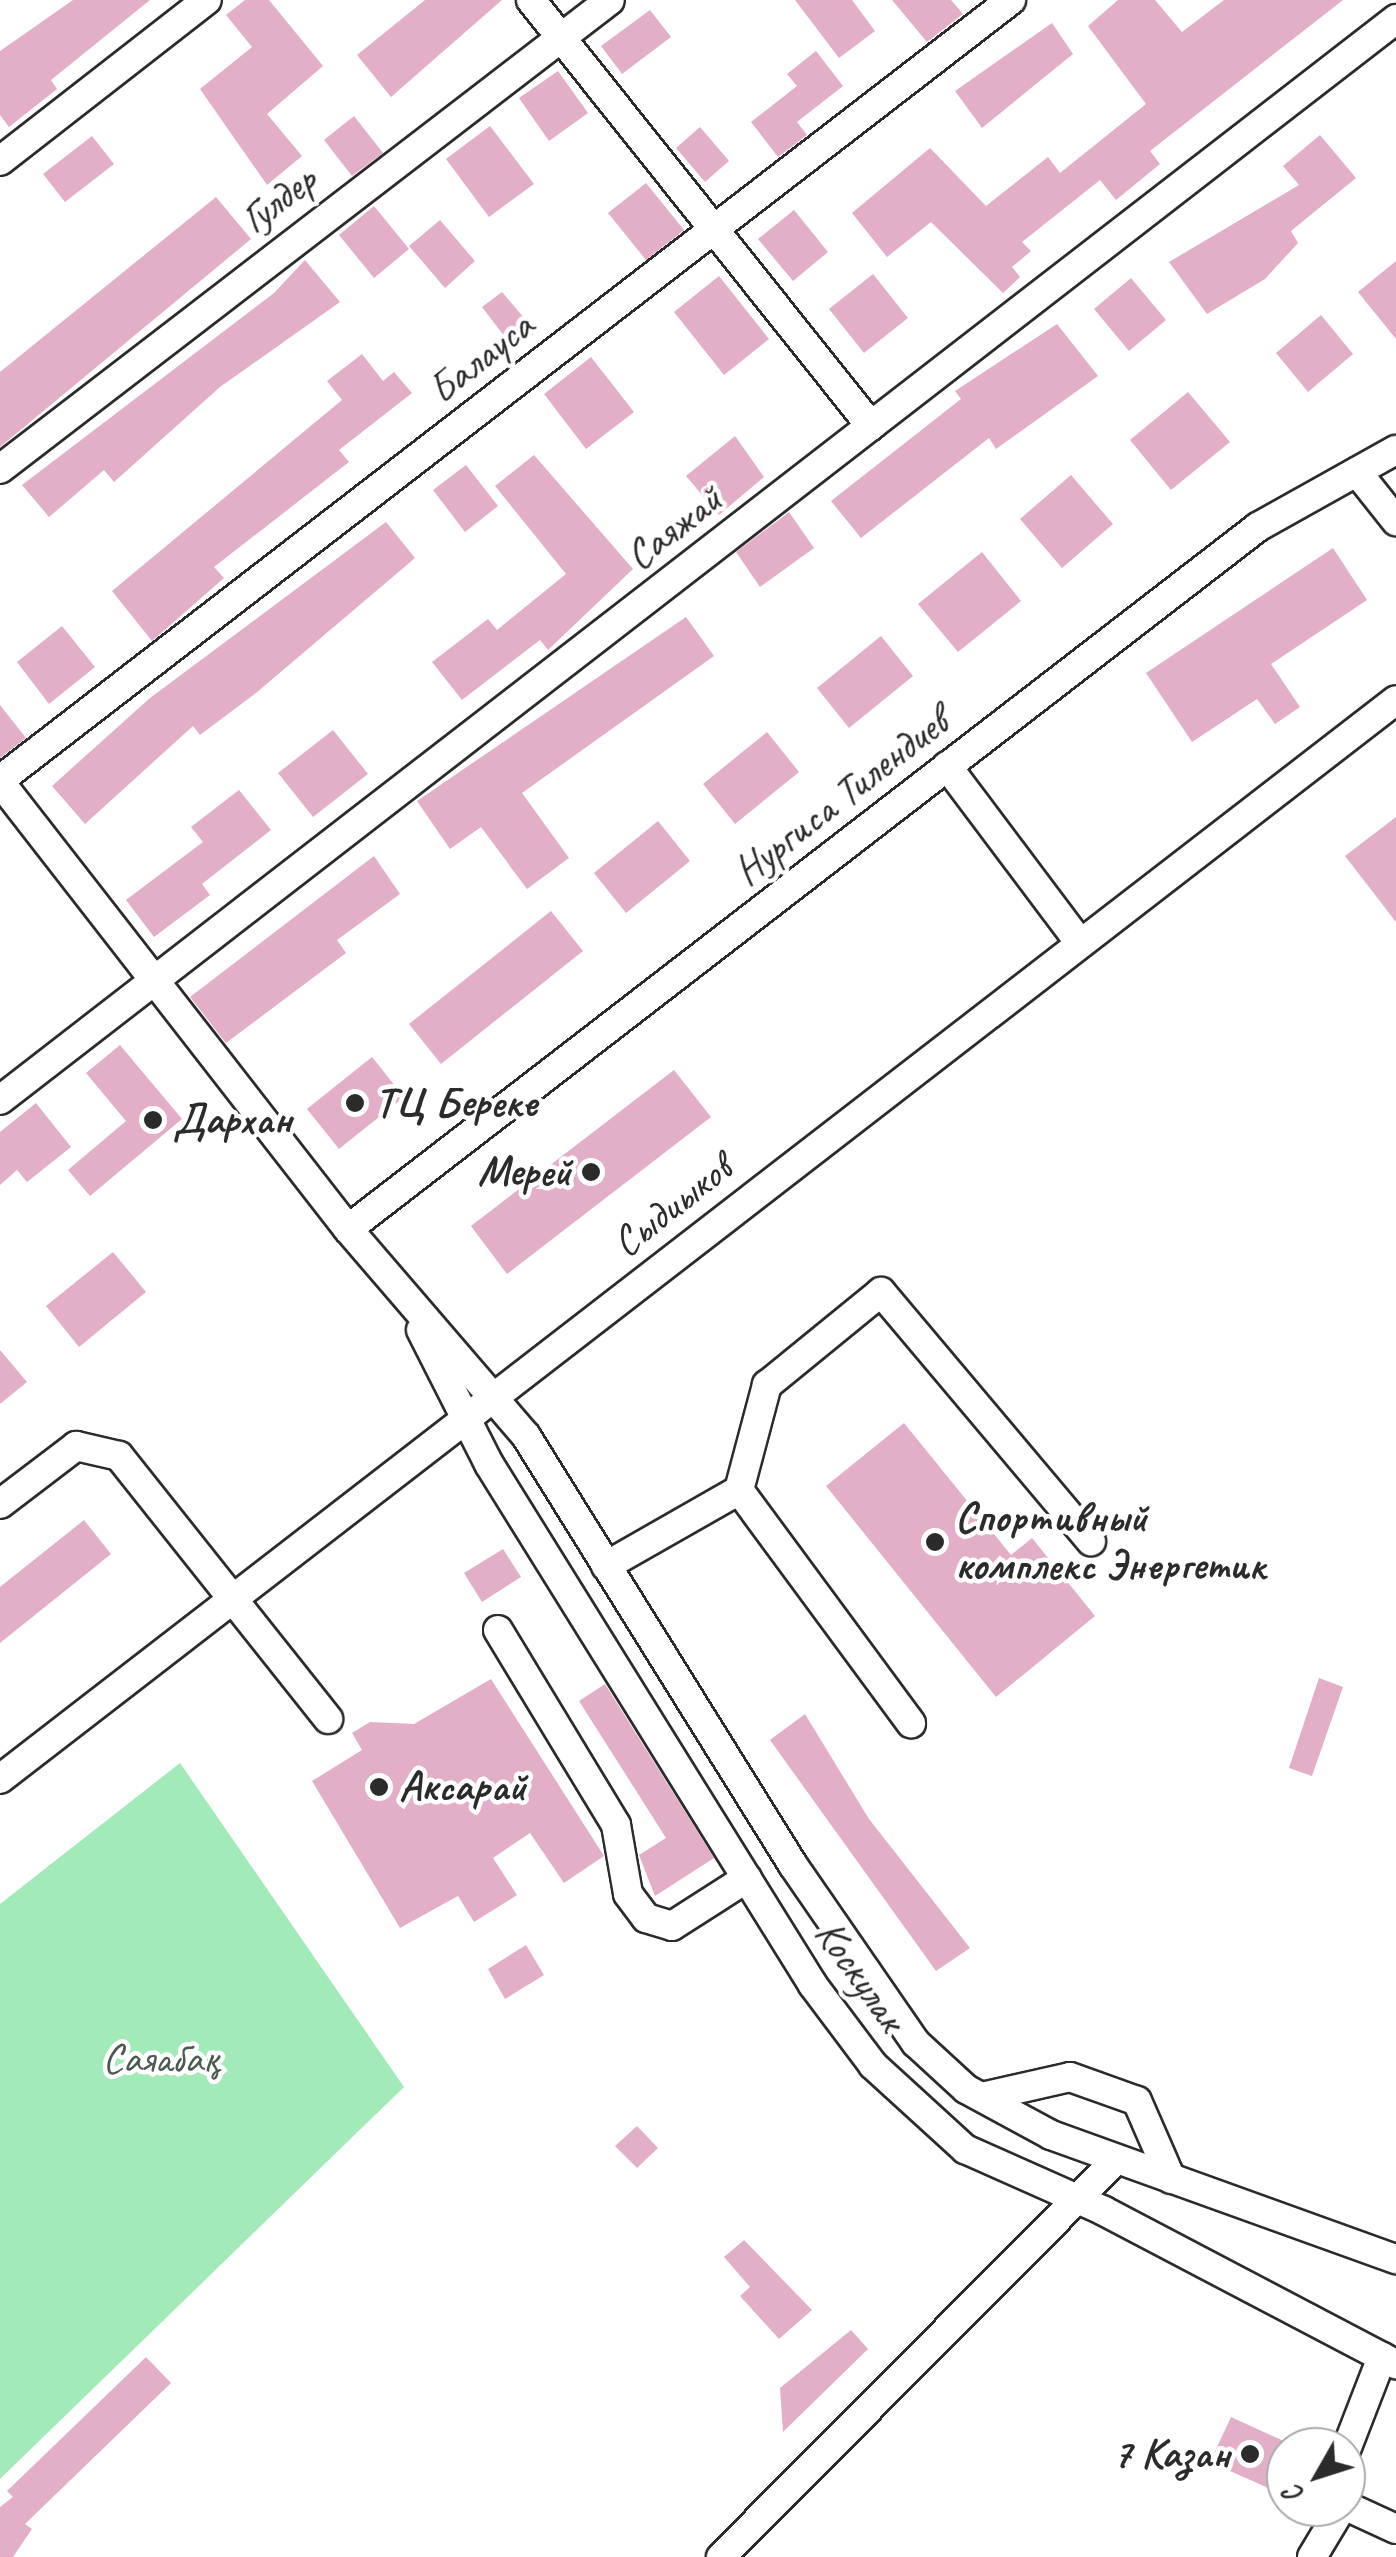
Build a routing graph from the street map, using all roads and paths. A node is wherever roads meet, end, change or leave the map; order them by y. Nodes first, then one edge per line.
1 (207, 0) edge
2 (532, 0) edge
3 (610, 0) edge
4 (1011, 0) edge
5 (1396, 19) edge
6 (560, 38) junction
7 (0, 161) edge
8 (716, 228) junction
9 (872, 426) junction
10 (1396, 450) edge
11 (0, 469) edge
12 (1356, 472) junction
13 (1396, 522) edge
14 (1396, 700) edge
15 (947, 766) junction
16 (0, 781) edge
17 (1080, 943) junction
18 (154, 980) junction
19 (0, 1100) edge
20 (348, 1229) junction
21 (370, 1254) junction
22 (494, 1394) junction
23 (464, 1417) junction
24 (739, 1490) junction
25 (0, 1504) edge
26 (1091, 1542) dead end
27 (606, 1566) junction
28 (232, 1599) junction
29 (498, 1630) dead end
30 (328, 1719) dead end
31 (911, 1724) dead end
32 (0, 1779) edge
33 (747, 1878) junction
34 (982, 2098) junction
35 (1115, 2161) junction
36 (1171, 2180) junction
37 (1077, 2199) junction
38 (1396, 2259) edge
39 (1389, 2361) edge
40 (1357, 2427) edge
41 (1366, 2516) edge
42 (1331, 2527) edge
43 (1396, 2530) edge
44 (721, 2557) edge
45 (1312, 2557) edge

1 - 7 street
2 - 6 street
3 - 6 street, Гулдер
4 - 8 street, Балауса
5 - 9 street, Саяжай
6 - 8 street
6 - 11 street, Гулдер
8 - 9 street
8 - 16 street, Балауса
9 - 18 street, Саяжай
10 - 12 street, Нургиса Тилендиев
12 - 13 street
12 - 15 street, Нургиса Тилендиев
14 - 17 street, Сыдиыков
15 - 17 street
15 - 20 street, Нургиса Тилендиев
16 - 18 street
17 - 22 street, Сыдиыков
18 - 19 street, Саяжай
18 - 20 street
20 - 21 street
21 - 22 street, Коскулак
21 - 23 street, Коскулак
22 - 23 street, Сыдиыков
22 - 27 street, Коскулак
23 - 28 street, Сыдиыков
23 - 33 street, Коскулак
24 - 26 street
24 - 27 street
24 - 31 street
25 - 28 street
27 - 34 street, Коскулак
28 - 30 street
28 - 32 street, Сыдиыков
29 - 33 street
33 - 37 street, Коскулак
34 - 35 street, Коскулак
34 - 36 street
35 - 36 street, Коскулак
35 - 37 street
36 - 38 street, Коскулак
37 - 39 street, Коскулак
37 - 44 street
39 - 40 street
41 - 43 street
42 - 45 street

